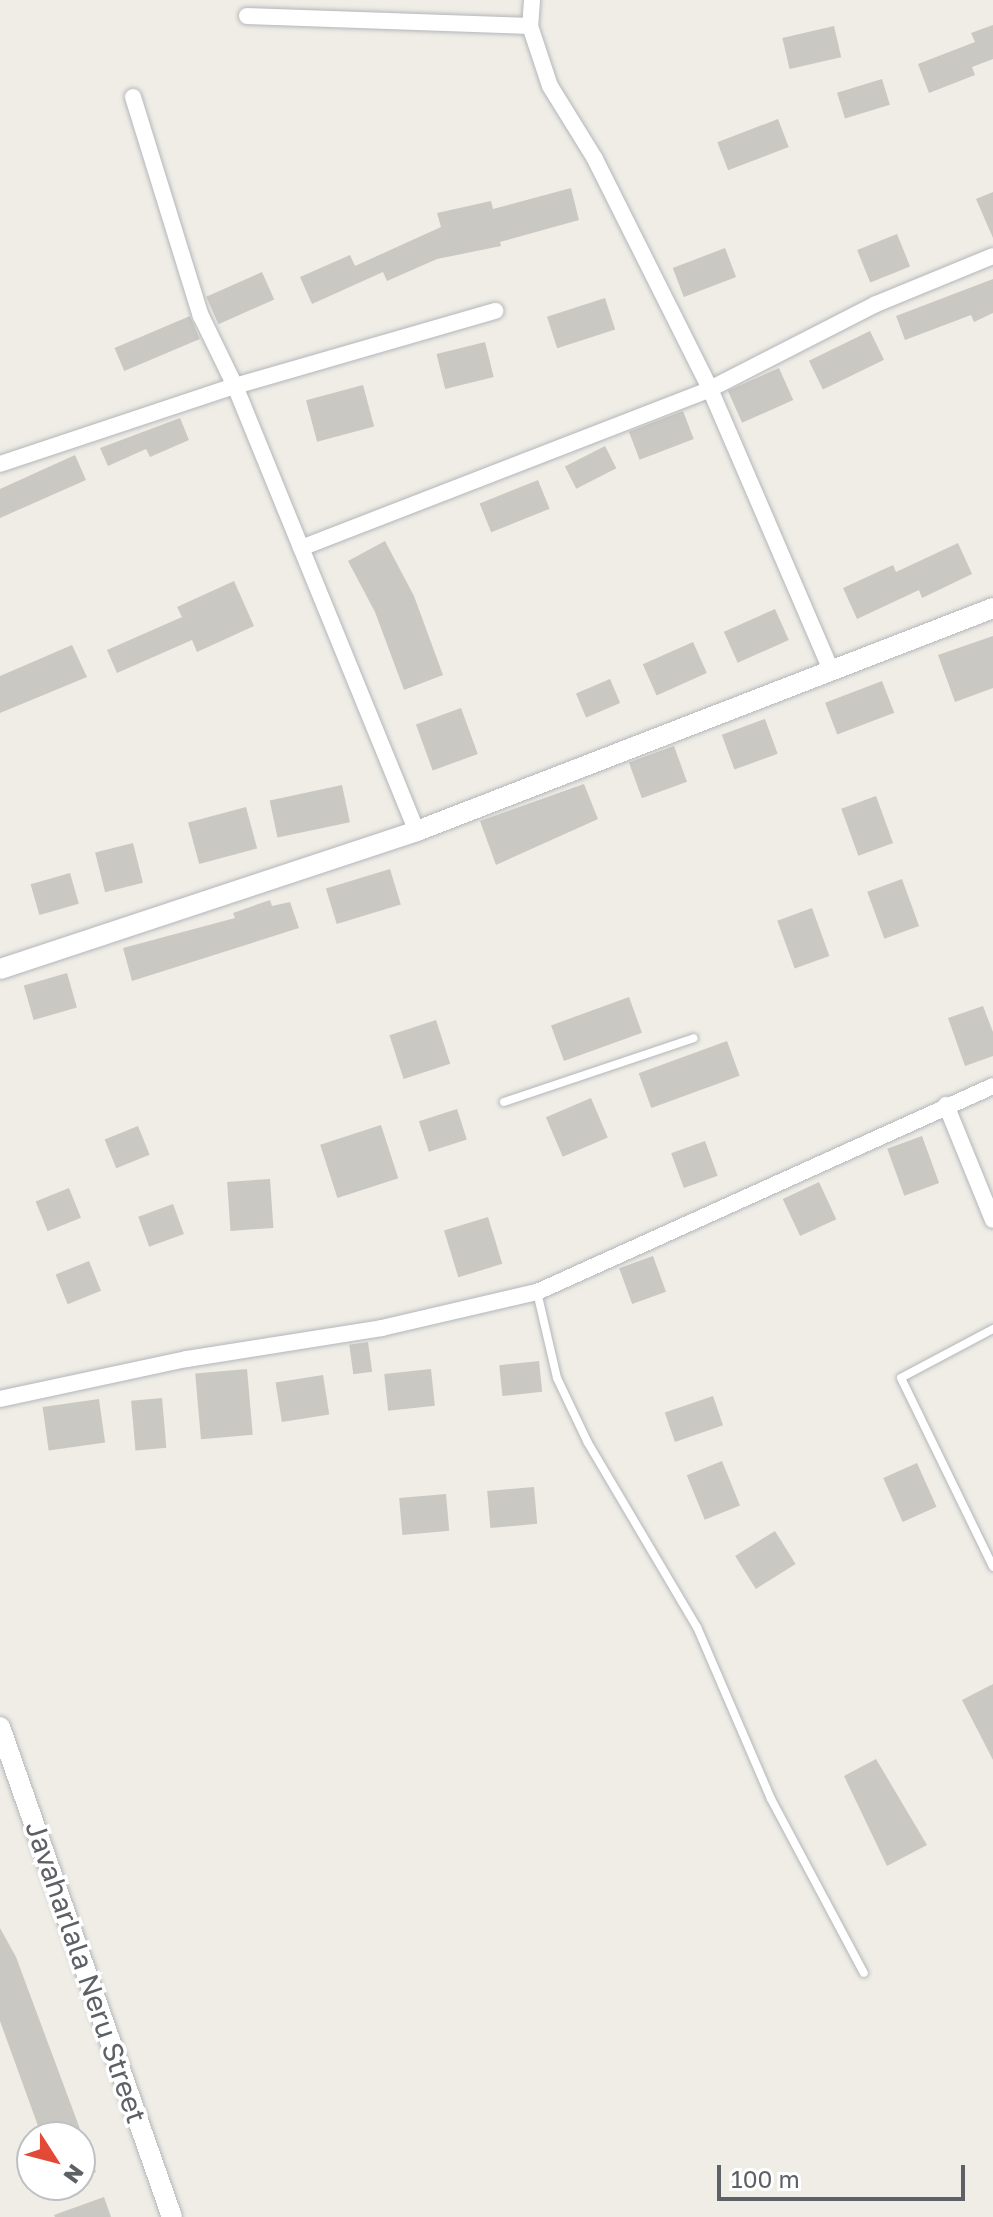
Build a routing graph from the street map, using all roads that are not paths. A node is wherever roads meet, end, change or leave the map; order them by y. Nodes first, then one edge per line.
1 (532, 0) edge
2 (247, 16) dead end
3 (530, 26) junction
4 (133, 97) dead end
5 (993, 256) edge
6 (495, 311) dead end
7 (235, 386) junction
8 (710, 389) junction
9 (0, 464) edge
10 (301, 548) junction
11 (993, 608) edge
12 (830, 668) junction
13 (417, 831) junction
14 (0, 969) edge
15 (694, 1038) dead end
16 (993, 1086) edge
17 (504, 1102) dead end
18 (946, 1105) junction
19 (993, 1220) edge
20 (537, 1292) junction
21 (993, 1329) edge
22 (0, 1399) edge
23 (993, 1567) edge
24 (0, 1727) edge
25 (864, 1973) dead end
26 (172, 2217) edge

1 - 3 street
2 - 3 street
3 - 8 street
4 - 7 street
5 - 8 street
6 - 7 street
7 - 9 street
7 - 10 street
8 - 10 street
8 - 12 street
10 - 13 street
11 - 12 street
12 - 13 street
13 - 14 street
15 - 17 lane
16 - 18 street
18 - 19 street
18 - 20 street
20 - 22 street
20 - 25 lane
21 - 23 lane
24 - 26 street, Javaharlala Neru Street

